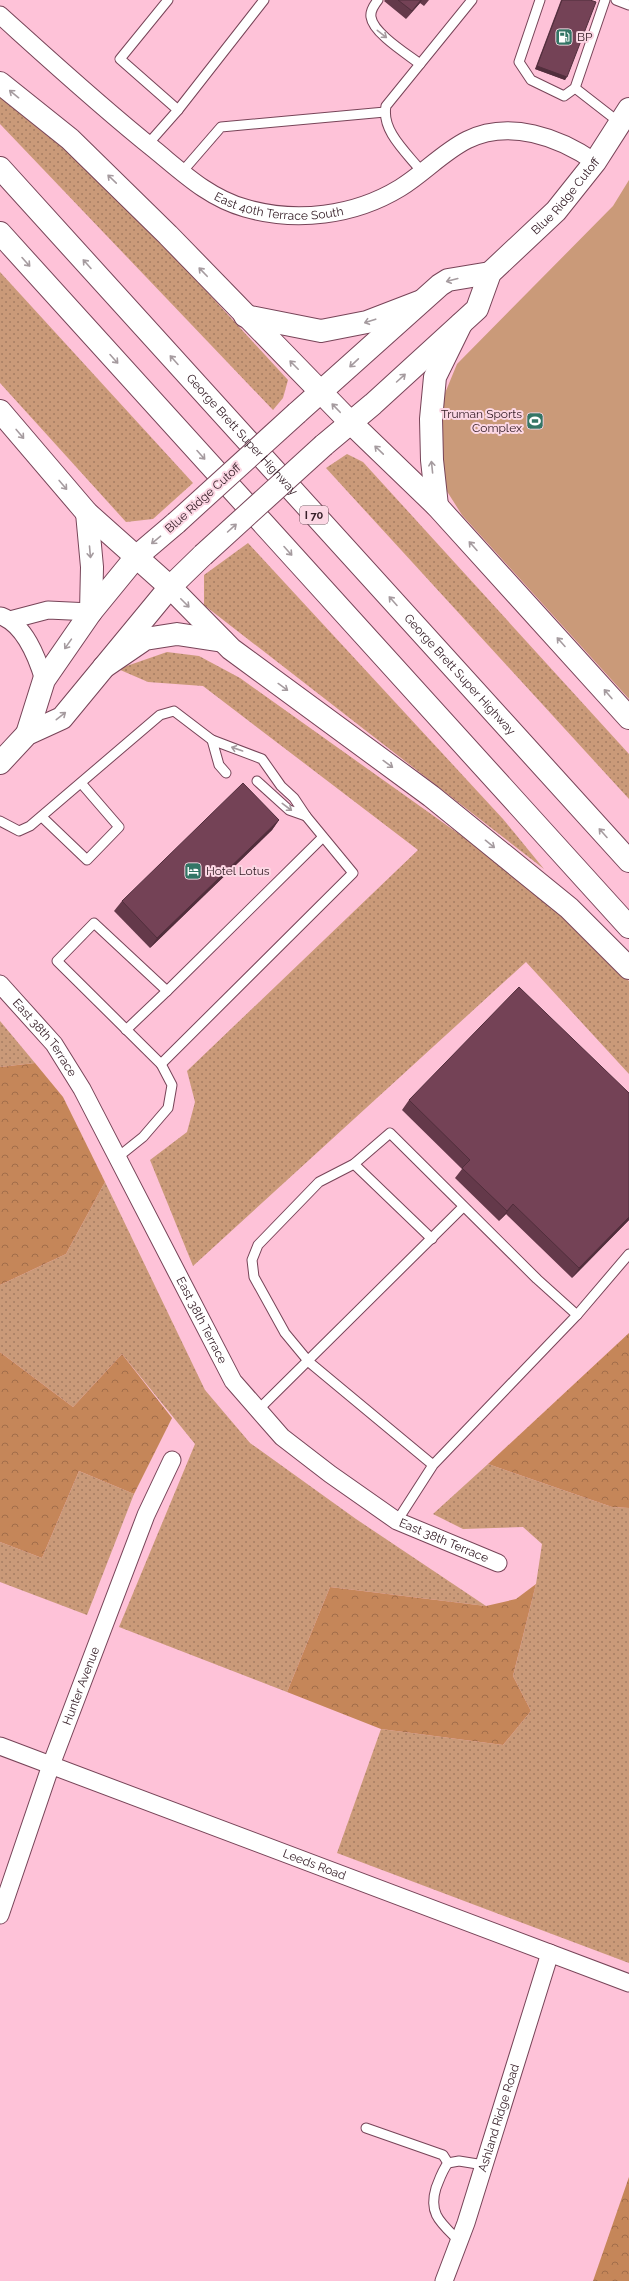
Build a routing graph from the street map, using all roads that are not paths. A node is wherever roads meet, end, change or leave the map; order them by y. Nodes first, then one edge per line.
1 (168, 0) edge
2 (264, 0) edge
3 (378, 0) edge
4 (472, 0) edge
5 (540, 0) edge
6 (606, 0) edge
7 (616, 0) edge
8 (629, 5) edge
9 (0, 15) edge
10 (420, 64) junction
11 (0, 83) edge
12 (576, 88) junction
13 (178, 110) junction
14 (385, 112) junction
15 (626, 120) edge
16 (148, 144) junction
17 (595, 162) junction
18 (0, 168) edge
19 (182, 172) junction
20 (422, 172) junction
21 (0, 233) edge
22 (490, 273) junction
23 (419, 302) junction
24 (245, 316) junction
25 (461, 324) junction
26 (321, 393) junction
27 (0, 411) edge
28 (351, 423) junction
29 (437, 506) junction
30 (87, 514) junction
31 (136, 557) junction
32 (170, 588) junction
33 (90, 612) junction
34 (5, 618) edge
35 (223, 641) junction
36 (104, 667) junction
37 (44, 680) junction
38 (629, 718) edge
39 (27, 734) junction
40 (212, 740) junction
41 (0, 763) edge
42 (226, 773) dead end
43 (258, 781) dead end
44 (80, 784) junction
45 (306, 816) junction
46 (42, 817) junction
47 (0, 821) edge
48 (323, 837) junction
49 (629, 862) edge
50 (629, 927) edge
51 (629, 968) edge
52 (0, 984) edge
53 (167, 991) junction
54 (126, 1030) junction
55 (161, 1064) junction
56 (118, 1157) junction
57 (354, 1164) junction
58 (463, 1207) junction
59 (432, 1239) junction
60 (629, 1254) edge
61 (577, 1315) junction
62 (309, 1362) junction
63 (258, 1410) junction
64 (172, 1460) dead end
65 (433, 1465) junction
66 (397, 1521) junction
67 (498, 1563) dead end
68 (0, 1746) edge
69 (51, 1765) junction
70 (0, 1915) edge
71 (550, 1953) junction
72 (629, 1983) edge
73 (366, 2128) dead end
74 (448, 2163) junction
75 (484, 2165) junction
76 (459, 2241) junction
77 (444, 2281) edge

1 - 13 lane
2 - 13 lane
3 -> 10 lane
4 - 10 lane
5 - 12 lane
6 - 12 lane
7 - 8 lane
9 - 16 street, East 40th Terrace South
10 - 14 lane
24 -> 11 main road
12 - 15 lane
13 - 16 lane
14 - 19 lane
14 - 20 lane
15 - 17 main road, Blue Ridge Cutoff
16 - 19 street, East 40th Terrace South
17 - 20 street, East 40th Terrace South
17 - 22 main road, Blue Ridge Cutoff
49 -> 18 main road, George Brett Super Highway / I 70
19 - 20 street, East 40th Terrace South
21 -> 50 main road
22 -> 23 main road, Blue Ridge Cutoff
22 - 25 main road, Blue Ridge Cutoff
23 -> 24 main road
23 -> 26 main road, Blue Ridge Cutoff
26 -> 24 main road
28 -> 25 main road, Blue Ridge Cutoff
29 -> 25 main road
28 -> 26 main road
26 -> 31 main road, Blue Ridge Cutoff, bridge
27 -> 30 main road
29 -> 28 main road
32 -> 28 main road, Blue Ridge Cutoff, bridge
38 -> 29 main road
30 - 31 main road
30 -> 33 main road
31 - 32 main road
31 - 33 main road, Blue Ridge Cutoff
32 -> 35 main road
32 - 36 main road, Blue Ridge Cutoff
33 - 34 street
33 -> 37 main road, Blue Ridge Cutoff
34 - 37 street
35 - 36 main road
35 -> 51 main road
39 -> 36 main road, Blue Ridge Cutoff
37 - 39 main road, Blue Ridge Cutoff
39 - 41 main road, Blue Ridge Cutoff
40 - 42 lane
40 - 44 lane
45 -> 40 lane
43 -> 45 lane
44 - 46 lane
44 - 46 lane
45 - 48 lane
46 - 47 lane
48 - 53 lane
48 - 55 lane
52 - 56 street, East 38th Terrace
53 - 54 lane
53 - 54 lane
54 - 55 lane
55 - 56 lane
56 - 63 street, East 38th Terrace
57 - 58 lane
57 - 59 lane
57 - 62 lane
58 - 59 lane
58 - 61 lane
59 - 62 lane
60 - 61 lane
61 - 65 lane
62 - 63 lane
62 - 65 lane
63 - 66 street, East 38th Terrace
64 - 69 street, Hunter Avenue
65 - 66 lane
66 - 67 street, East 38th Terrace
68 - 69 street, Leeds Road
69 - 70 street, Hunter Avenue
69 - 71 street, Leeds Road
71 - 72 street, Leeds Road
71 - 75 street, Ashland Ridge Road
73 - 74 lane
74 - 75 lane
74 - 76 lane
75 - 76 street, Ashland Ridge Road
76 - 77 street, Ashland Ridge Road

